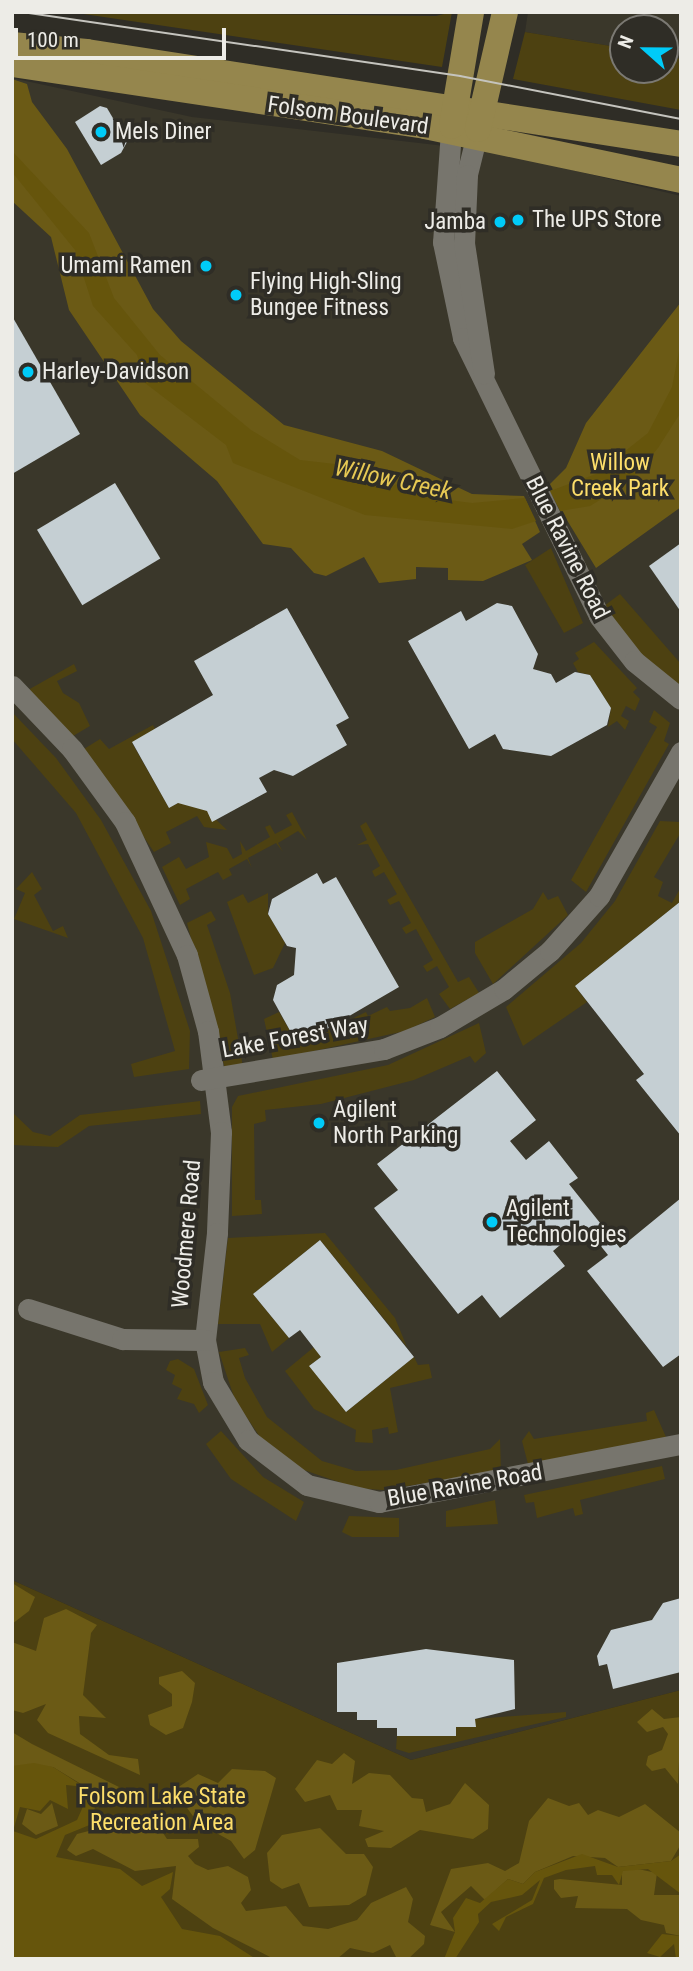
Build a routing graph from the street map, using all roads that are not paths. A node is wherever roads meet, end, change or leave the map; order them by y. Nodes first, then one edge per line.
1 (471, 12) edge
2 (505, 12) edge
3 (12, 45) edge
4 (12, 64) edge
5 (466, 122) junction
6 (681, 144) edge
7 (681, 180) edge
8 (12, 686) edge
9 (681, 699) edge
10 (681, 752) edge
11 (208, 1079) junction
12 (27, 1309) dead end
13 (205, 1340) junction
14 (681, 1444) edge

1 - 5 main road, Blue Ravine Road
2 - 5 main road, Blue Ravine Road
3 - 5 main road, Folsom Boulevard
4 - 5 main road, Folsom Boulevard
5 - 6 main road, Folsom Boulevard
5 - 7 main road, Folsom Boulevard
5 - 9 street, Blue Ravine Road
8 - 11 street, Woodmere Road
10 - 11 street, Lake Forest Way
11 - 13 street, Woodmere Road
12 - 13 street
13 - 14 street, Blue Ravine Road

